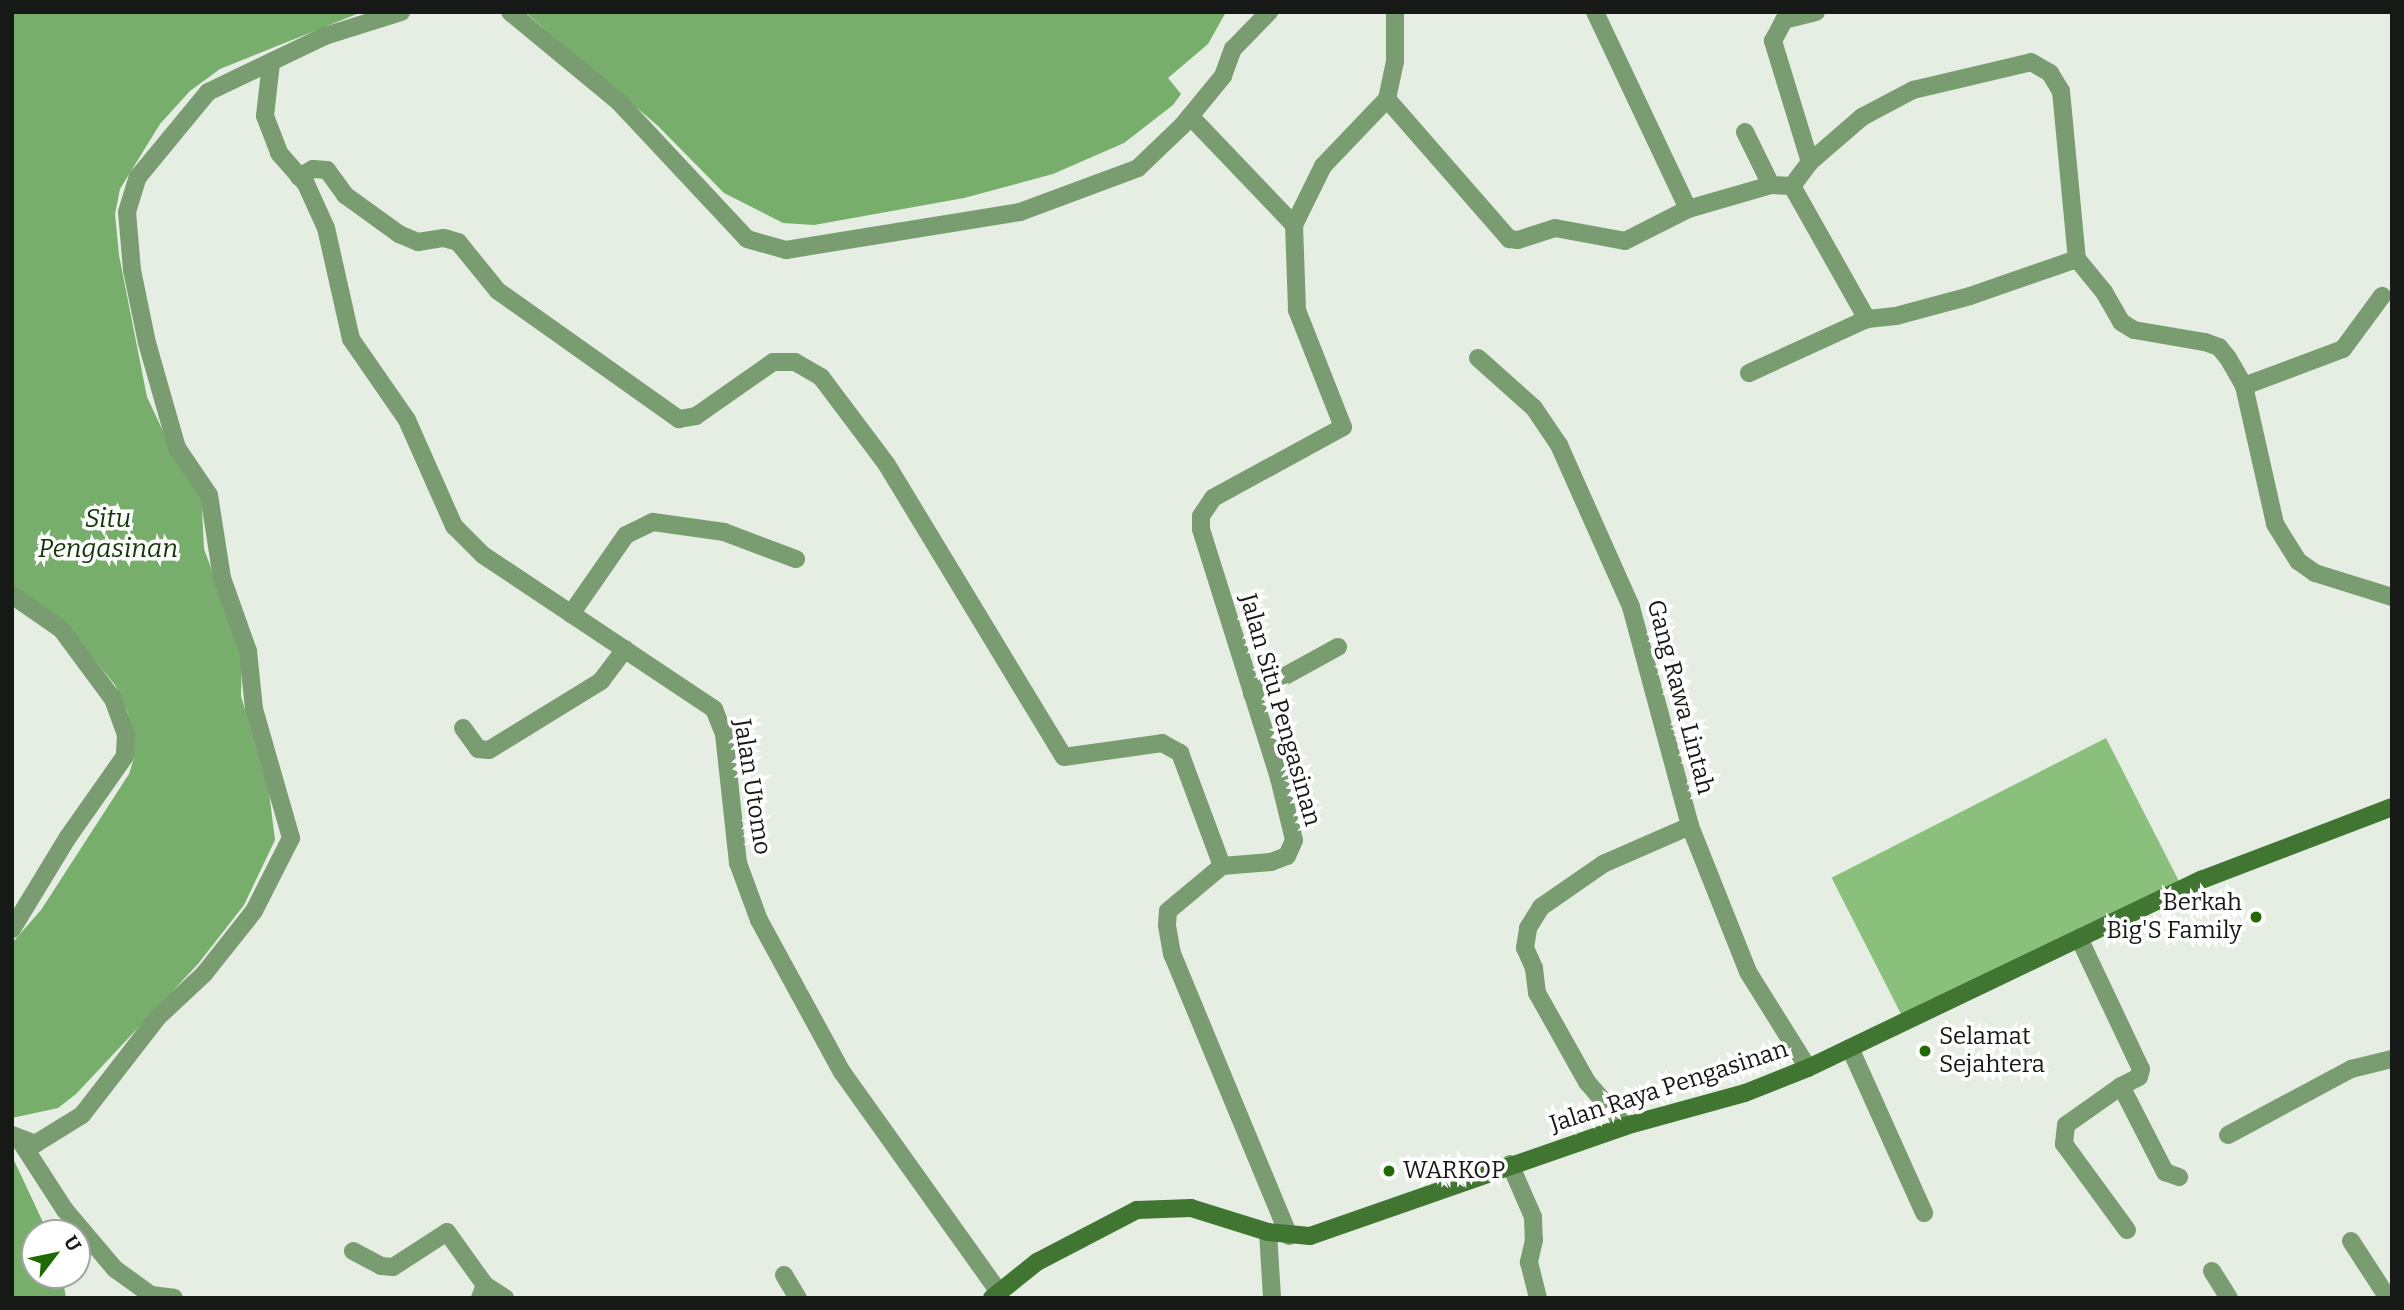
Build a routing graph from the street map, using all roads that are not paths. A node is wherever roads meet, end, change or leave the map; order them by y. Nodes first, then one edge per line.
1 (401, 12) edge
2 (510, 12) edge
3 (1269, 12) edge
4 (1395, 12) edge
5 (1595, 12) edge
6 (1816, 12) edge
7 (271, 63) junction
8 (1387, 99) junction
9 (1190, 116) junction
10 (1745, 132) dead end
11 (1810, 162) junction
12 (299, 177) junction
13 (1772, 185) junction
14 (1792, 186) junction
15 (1688, 209) junction
16 (1294, 225) junction
17 (2077, 259) junction
18 (2382, 296) dead end
19 (1867, 319) junction
20 (1478, 358) dead end
21 (1749, 373) dead end
22 (2244, 386) junction
23 (796, 559) dead end
24 (12, 595) edge
25 (2392, 597) edge
26 (571, 614) junction
27 (1338, 647) dead end
28 (625, 649) junction
29 (1252, 694) junction
30 (463, 728) dead end
31 (2392, 807) edge
32 (1690, 826) junction
33 (1222, 866) junction
34 (12, 929) edge
35 (2079, 938) junction
36 (1850, 1048) junction
37 (2392, 1059) edge
38 (1808, 1068) junction
39 (2121, 1086) junction
40 (1625, 1126) junction
41 (2228, 1135) dead end
42 (16, 1137) edge
43 (1510, 1164) junction
44 (2179, 1177) dead end
45 (1924, 1213) dead end
46 (2127, 1230) dead end
47 (1268, 1232) junction
48 (1289, 1236) junction
49 (2351, 1241) dead end
50 (353, 1251) dead end
51 (2212, 1271) dead end
52 (784, 1275) dead end
53 (483, 1291) edge
54 (995, 1294) edge
55 (174, 1298) edge
56 (505, 1298) edge
57 (798, 1298) edge
58 (1272, 1298) edge
59 (1538, 1298) edge
60 (2229, 1298) edge
61 (2388, 1298) edge

1 - 7 street
2 - 9 street
3 - 9 street
4 - 8 street
5 - 15 street
6 - 11 street
7 - 12 street
7 - 42 street
8 - 15 street
8 - 16 street
9 - 16 street
10 - 13 street
11 - 14 street
11 - 17 street
12 - 26 street, Jalan Utomo
12 - 33 street
13 - 14 street
13 - 15 street
14 - 19 street
16 - 29 street, Jalan Situ Pengasinan
17 - 19 street
17 - 22 street
18 - 22 street
19 - 21 street
20 - 32 street, Gang Rawa Lintah
22 - 25 street
23 - 26 street
24 - 34 street
26 - 28 street, Jalan Utomo
27 - 29 street
28 - 30 street
28 - 54 street, Jalan Utomo
29 - 33 street, Jalan Situ Pengasinan
31 - 35 main road, Jalan Raya Pengasinan
32 - 38 street, Gang Rawa Lintah
32 - 40 street
33 - 48 street
35 - 36 main road, Jalan Raya Pengasinan
35 - 39 street
36 - 38 main road, Jalan Raya Pengasinan
36 - 45 street
37 - 41 street
38 - 40 main road, Jalan Raya Pengasinan
39 - 44 street
39 - 46 street
40 - 43 main road, Jalan Raya Pengasinan
42 - 55 street
43 - 48 main road, Jalan Raya Pengasinan
43 - 59 street
47 - 48 main road, Jalan Raya Pengasinan
47 - 54 main road, Jalan Raya Pengasinan
47 - 58 street
49 - 61 street
50 - 53 street
51 - 60 street
52 - 57 street
53 - 56 street

